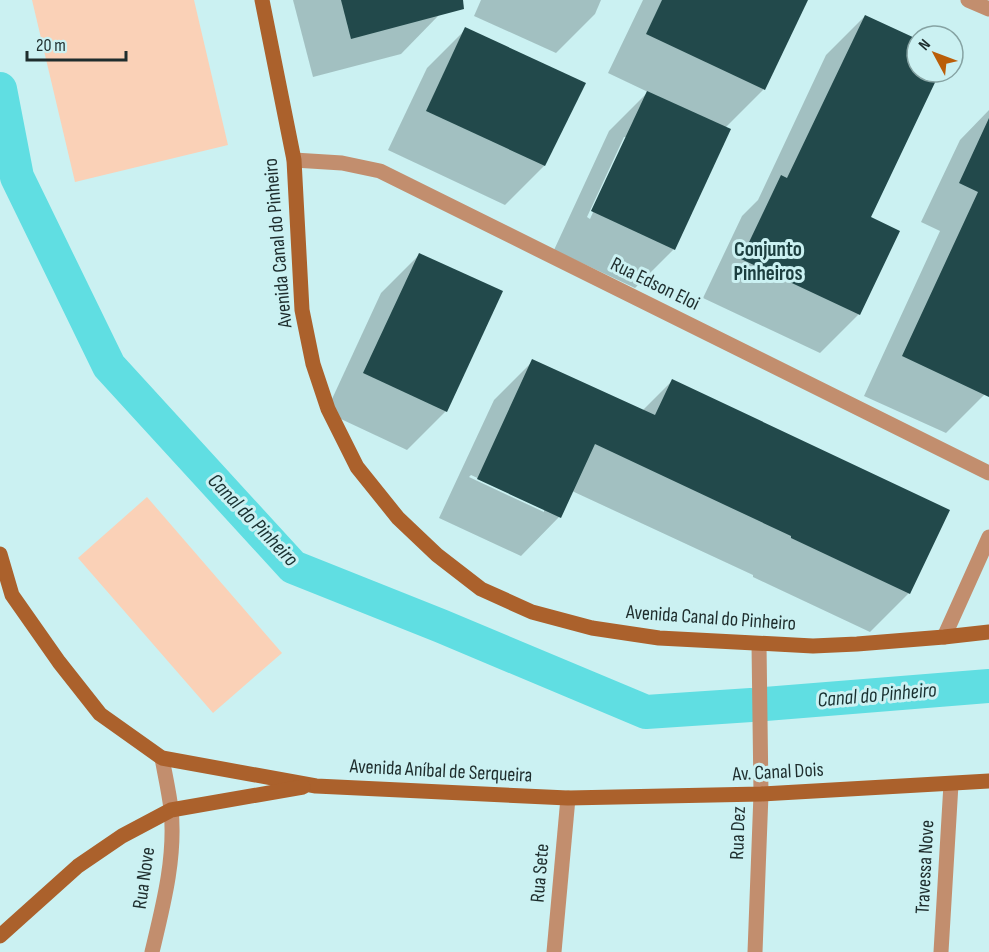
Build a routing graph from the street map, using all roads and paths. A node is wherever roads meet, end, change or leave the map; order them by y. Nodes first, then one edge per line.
1 (262, 0) edge
2 (968, 0) edge
3 (989, 9) edge
4 (294, 160) junction
5 (989, 473) edge
6 (989, 537) edge
7 (0, 554) edge
8 (989, 632) edge
9 (945, 637) junction
10 (759, 644) junction
11 (162, 758) junction
12 (989, 781) edge
13 (951, 784) junction
14 (312, 785) junction
15 (761, 794) junction
16 (568, 798) junction
17 (171, 810) junction
18 (0, 936) edge
19 (152, 952) edge
20 (554, 952) edge
21 (755, 952) edge
22 (940, 952) edge

1 - 4 street, Avenida Canal do Pinheiro
2 - 3 street
4 - 5 street, Rua Edson Eloi
4 - 10 street, Avenida Canal do Pinheiro
6 - 9 street
7 - 11 street, Avenida Aníbal de Serqueira
8 - 9 street, Avenida Canal do Pinheiro
9 - 10 street, Avenida Canal do Pinheiro
10 - 15 street, Rua Dez
11 - 14 street, Avenida Aníbal de Serqueira
11 - 17 street, Rua Nove
12 - 13 street, Av. Canal Dois
13 - 15 street, Av. Canal Dois
13 - 22 street, Travessa Nove
14 - 16 street, Avenida Aníbal de Serqueira
14 - 17 street, Avenida Aníbal de Serqueira
15 - 16 street, Av. Canal Dois
15 - 21 street, Rua Dez
16 - 20 street, Rua Sete
17 - 18 street, Avenida Aníbal de Serqueira
17 - 19 street, Rua Nove

